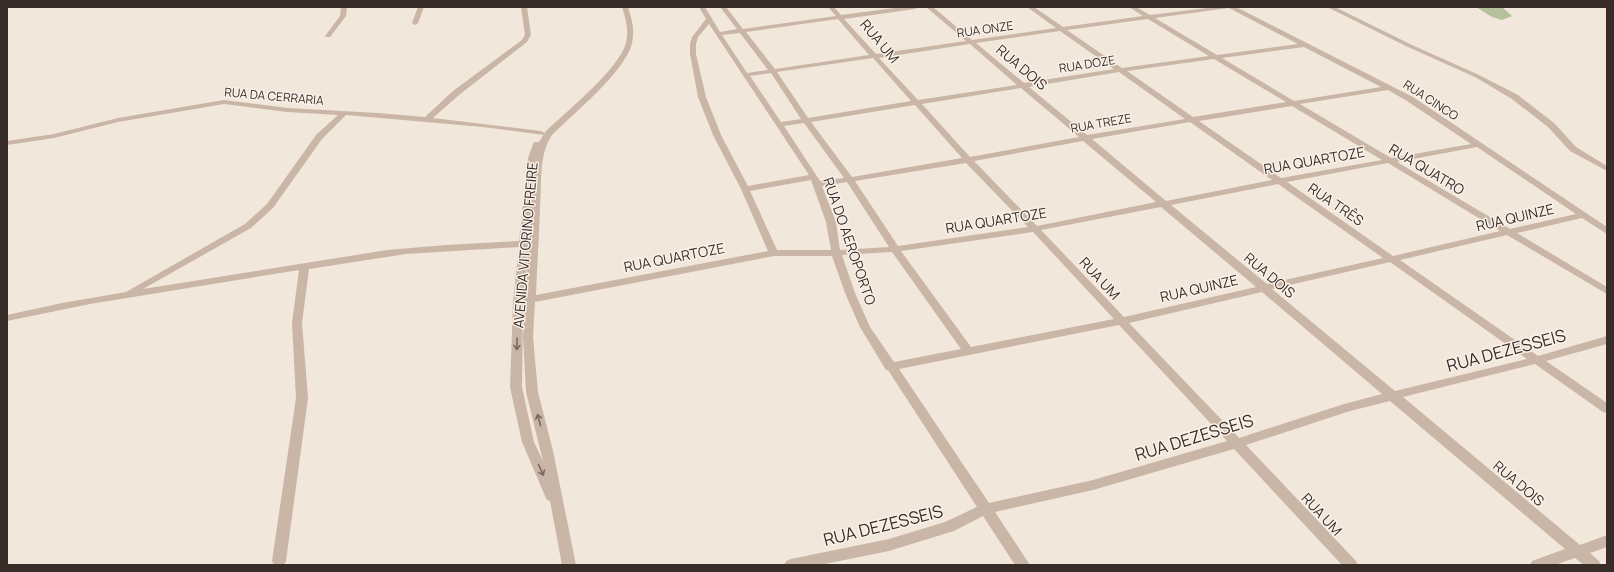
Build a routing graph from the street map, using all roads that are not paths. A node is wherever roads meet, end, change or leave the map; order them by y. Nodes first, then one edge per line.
1 (344, 7) edge
2 (421, 7) edge
3 (524, 7) edge
4 (620, 7) edge
5 (625, 7) edge
6 (702, 7) edge
7 (723, 7) edge
8 (831, 7) edge
9 (915, 7) edge
10 (928, 7) edge
11 (1030, 7) edge
12 (1132, 7) edge
13 (1228, 7) edge
14 (1231, 7) edge
15 (1330, 7) edge
16 (841, 17) junction
17 (1150, 18) junction
18 (710, 19) junction
19 (415, 23) dead end
20 (1062, 29) junction
21 (742, 31) junction
22 (718, 34) junction
23 (328, 36) dead end
24 (970, 42) junction
25 (1304, 45) junction
26 (873, 56) junction
27 (1215, 57) junction
28 (772, 70) junction
29 (1120, 70) junction
30 (745, 74) junction
31 (1022, 85) junction
32 (1389, 88) junction
33 (915, 103) junction
34 (1292, 103) junction
35 (344, 113) junction
36 (1190, 119) junction
37 (426, 120) junction
38 (805, 120) junction
39 (779, 125) junction
40 (541, 133) junction
41 (1084, 138) junction
42 (7, 143) edge
43 (1476, 145) junction
44 (968, 160) junction
45 (1389, 161) junction
46 (1607, 169) edge
47 (850, 180) junction
48 (815, 181) junction
49 (1278, 181) junction
50 (745, 189) junction
51 (1162, 204) junction
52 (1583, 216) junction
53 (1035, 229) junction
54 (1607, 231) edge
55 (1509, 233) junction
56 (524, 244) junction
57 (895, 249) junction
58 (774, 253) junction
59 (836, 253) junction
60 (1390, 258) junction
61 (304, 268) junction
62 (1264, 287) junction
63 (1607, 291) edge
64 (126, 295) junction
65 (530, 299) junction
66 (518, 302) junction
67 (7, 318) edge
68 (1121, 321) junction
69 (1607, 340) edge
70 (969, 352) junction
71 (1536, 360) junction
72 (890, 367) junction
73 (1394, 397) junction
74 (1607, 409) edge
75 (1237, 443) junction
76 (986, 510) junction
77 (560, 512) junction
78 (1607, 541) edge
79 (1576, 550) junction
80 (279, 561) dead end
81 (569, 565) edge
82 (791, 565) edge
83 (1023, 565) edge
84 (1351, 565) edge
85 (1537, 565) edge
86 (1594, 565) edge

1 - 23 street
2 - 19 street
3 - 37 street
4 - 40 street, AVENIDA VITORINO FREIRE
5 - 65 street, AVENIDA VITORINO FREIRE
6 - 18 street, RUA DO AEROPORTO
7 - 21 street
8 - 16 street, RUA UM
9 - 16 street
10 - 24 street, RUA DOIS
11 - 20 street, RUA TRÊS
12 - 17 street, RUA QUATRO
13 - 17 street, RUA ONZE
14 - 25 street, RUA CINCO
15 - 46 street
16 - 21 street
16 - 26 street, RUA UM
17 - 20 street, RUA ONZE
17 - 27 street, RUA QUATRO
18 - 22 street, RUA DO AEROPORTO
18 - 50 street
20 - 24 street, RUA ONZE
20 - 29 street, RUA TRÊS
21 - 22 street
21 - 28 street
22 - 30 street, RUA DO AEROPORTO
24 - 26 street, RUA ONZE
24 - 31 street, RUA DOIS
25 - 27 street, RUA DOZE
25 - 32 street, RUA CINCO
26 - 28 street, RUA ONZE
26 - 33 street, RUA UM
27 - 29 street, RUA DOZE
27 - 34 street, RUA QUATRO
28 - 30 street, RUA ONZE
28 - 38 street
29 - 31 street, RUA DOZE
29 - 36 street, RUA TRÊS
30 - 39 street, RUA DO AEROPORTO
31 - 33 street, RUA DOZE
31 - 41 street, RUA DOIS
32 - 34 street, RUA TREZE
32 - 43 street, RUA CINCO
33 - 38 street, RUA DOZE
33 - 44 street, RUA UM
34 - 36 street, RUA TREZE
34 - 45 street, RUA QUATRO
35 - 37 street, RUA DA CERRARIA
35 - 42 street, RUA DA CERRARIA
35 - 64 street
36 - 41 street, RUA TREZE
36 - 49 street, RUA TRÊS
37 - 40 street, RUA DA CERRARIA
38 - 39 street, RUA DOZE
38 - 47 street
39 - 48 street, RUA DO AEROPORTO
40 - 56 street, AVENIDA VITORINO FREIRE
41 - 44 street, RUA TREZE
41 - 51 street, RUA DOIS
43 - 45 street, RUA QUARTOZE
43 - 52 street, RUA CINCO
44 - 47 street, RUA TREZE
44 - 53 street, RUA UM
45 - 49 street, RUA QUARTOZE
45 - 55 street, RUA QUATRO
47 - 48 street, RUA TREZE
47 - 57 street
48 - 50 street, RUA TREZE
48 - 59 street, RUA DO AEROPORTO
49 - 51 street, RUA QUARTOZE
49 - 60 street, RUA TRÊS
50 - 58 street
51 - 53 street, RUA QUARTOZE
51 - 62 street, RUA DOIS
52 - 54 street, RUA CINCO
52 - 55 street, RUA QUINZE
53 - 57 street, RUA QUARTOZE
53 - 68 street, RUA UM
55 - 60 street, RUA QUINZE
55 - 63 street, RUA QUATRO
56 - 61 street
56 - 66 street, AVENIDA VITORINO FREIRE
57 - 59 street, RUA QUARTOZE
57 - 70 street
58 - 59 street, RUA QUARTOZE
58 - 65 street, RUA QUARTOZE
59 - 72 street, RUA DO AEROPORTO
60 - 62 street, RUA QUINZE
60 - 71 street, RUA TRÊS
61 - 64 street
61 - 80 street
62 - 68 street, RUA QUINZE
62 - 73 street, RUA DOIS
64 - 67 street
65 - 66 street, RUA QUARTOZE
77 -> 65 street, AVENIDA VITORINO FREIRE
66 -> 77 street, AVENIDA VITORINO FREIRE
68 - 70 street, RUA QUINZE
68 - 75 street, RUA UM
69 - 71 street, RUA DEZESSEIS
70 - 72 street, RUA QUINZE
71 - 73 street, RUA DEZESSEIS
71 - 74 street, RUA TRÊS
72 - 76 street, RUA DO AEROPORTO
73 - 75 street, RUA DEZESSEIS
73 - 79 street, RUA DOIS
75 - 76 street, RUA DEZESSEIS
75 - 84 street, RUA UM
76 - 82 street, RUA DEZESSEIS
76 - 83 street, RUA DO AEROPORTO
77 - 81 street, AVENIDA VITORINO FREIRE
78 - 79 street
79 - 85 street
79 - 86 street, RUA DOIS

